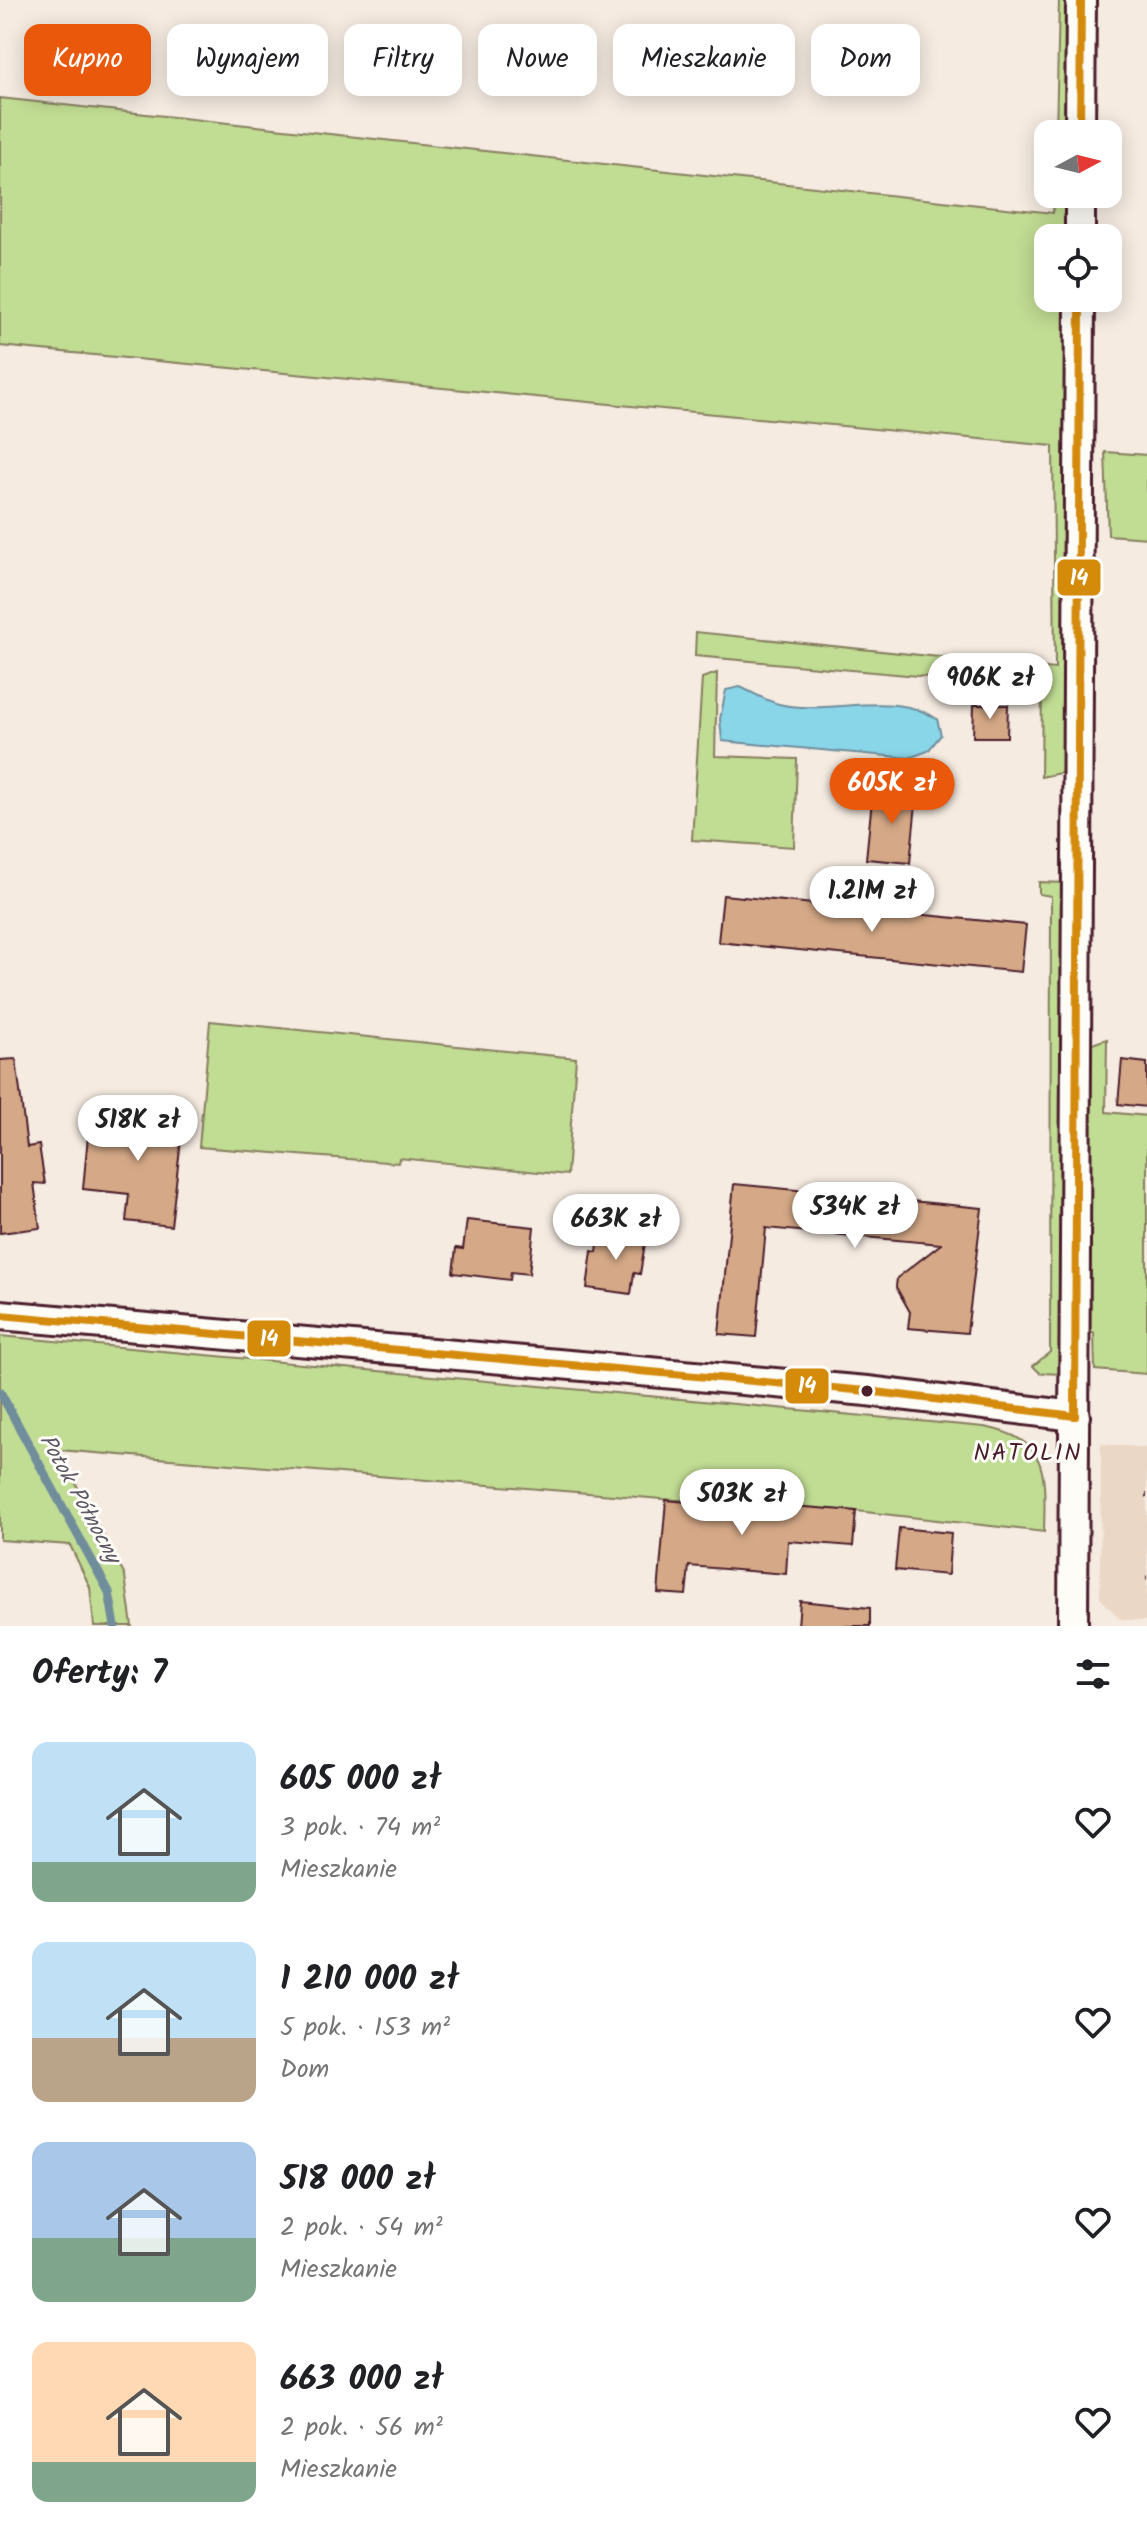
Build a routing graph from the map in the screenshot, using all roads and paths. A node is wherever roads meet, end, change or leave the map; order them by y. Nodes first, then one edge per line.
1 (1081, 0) edge
2 (1080, 120) edge
3 (1080, 312) edge
4 (0, 1315) edge
5 (1075, 1416) junction
6 (1073, 1626) edge

1 - 2 street
3 - 5 street
4 - 5 street
5 - 6 street

